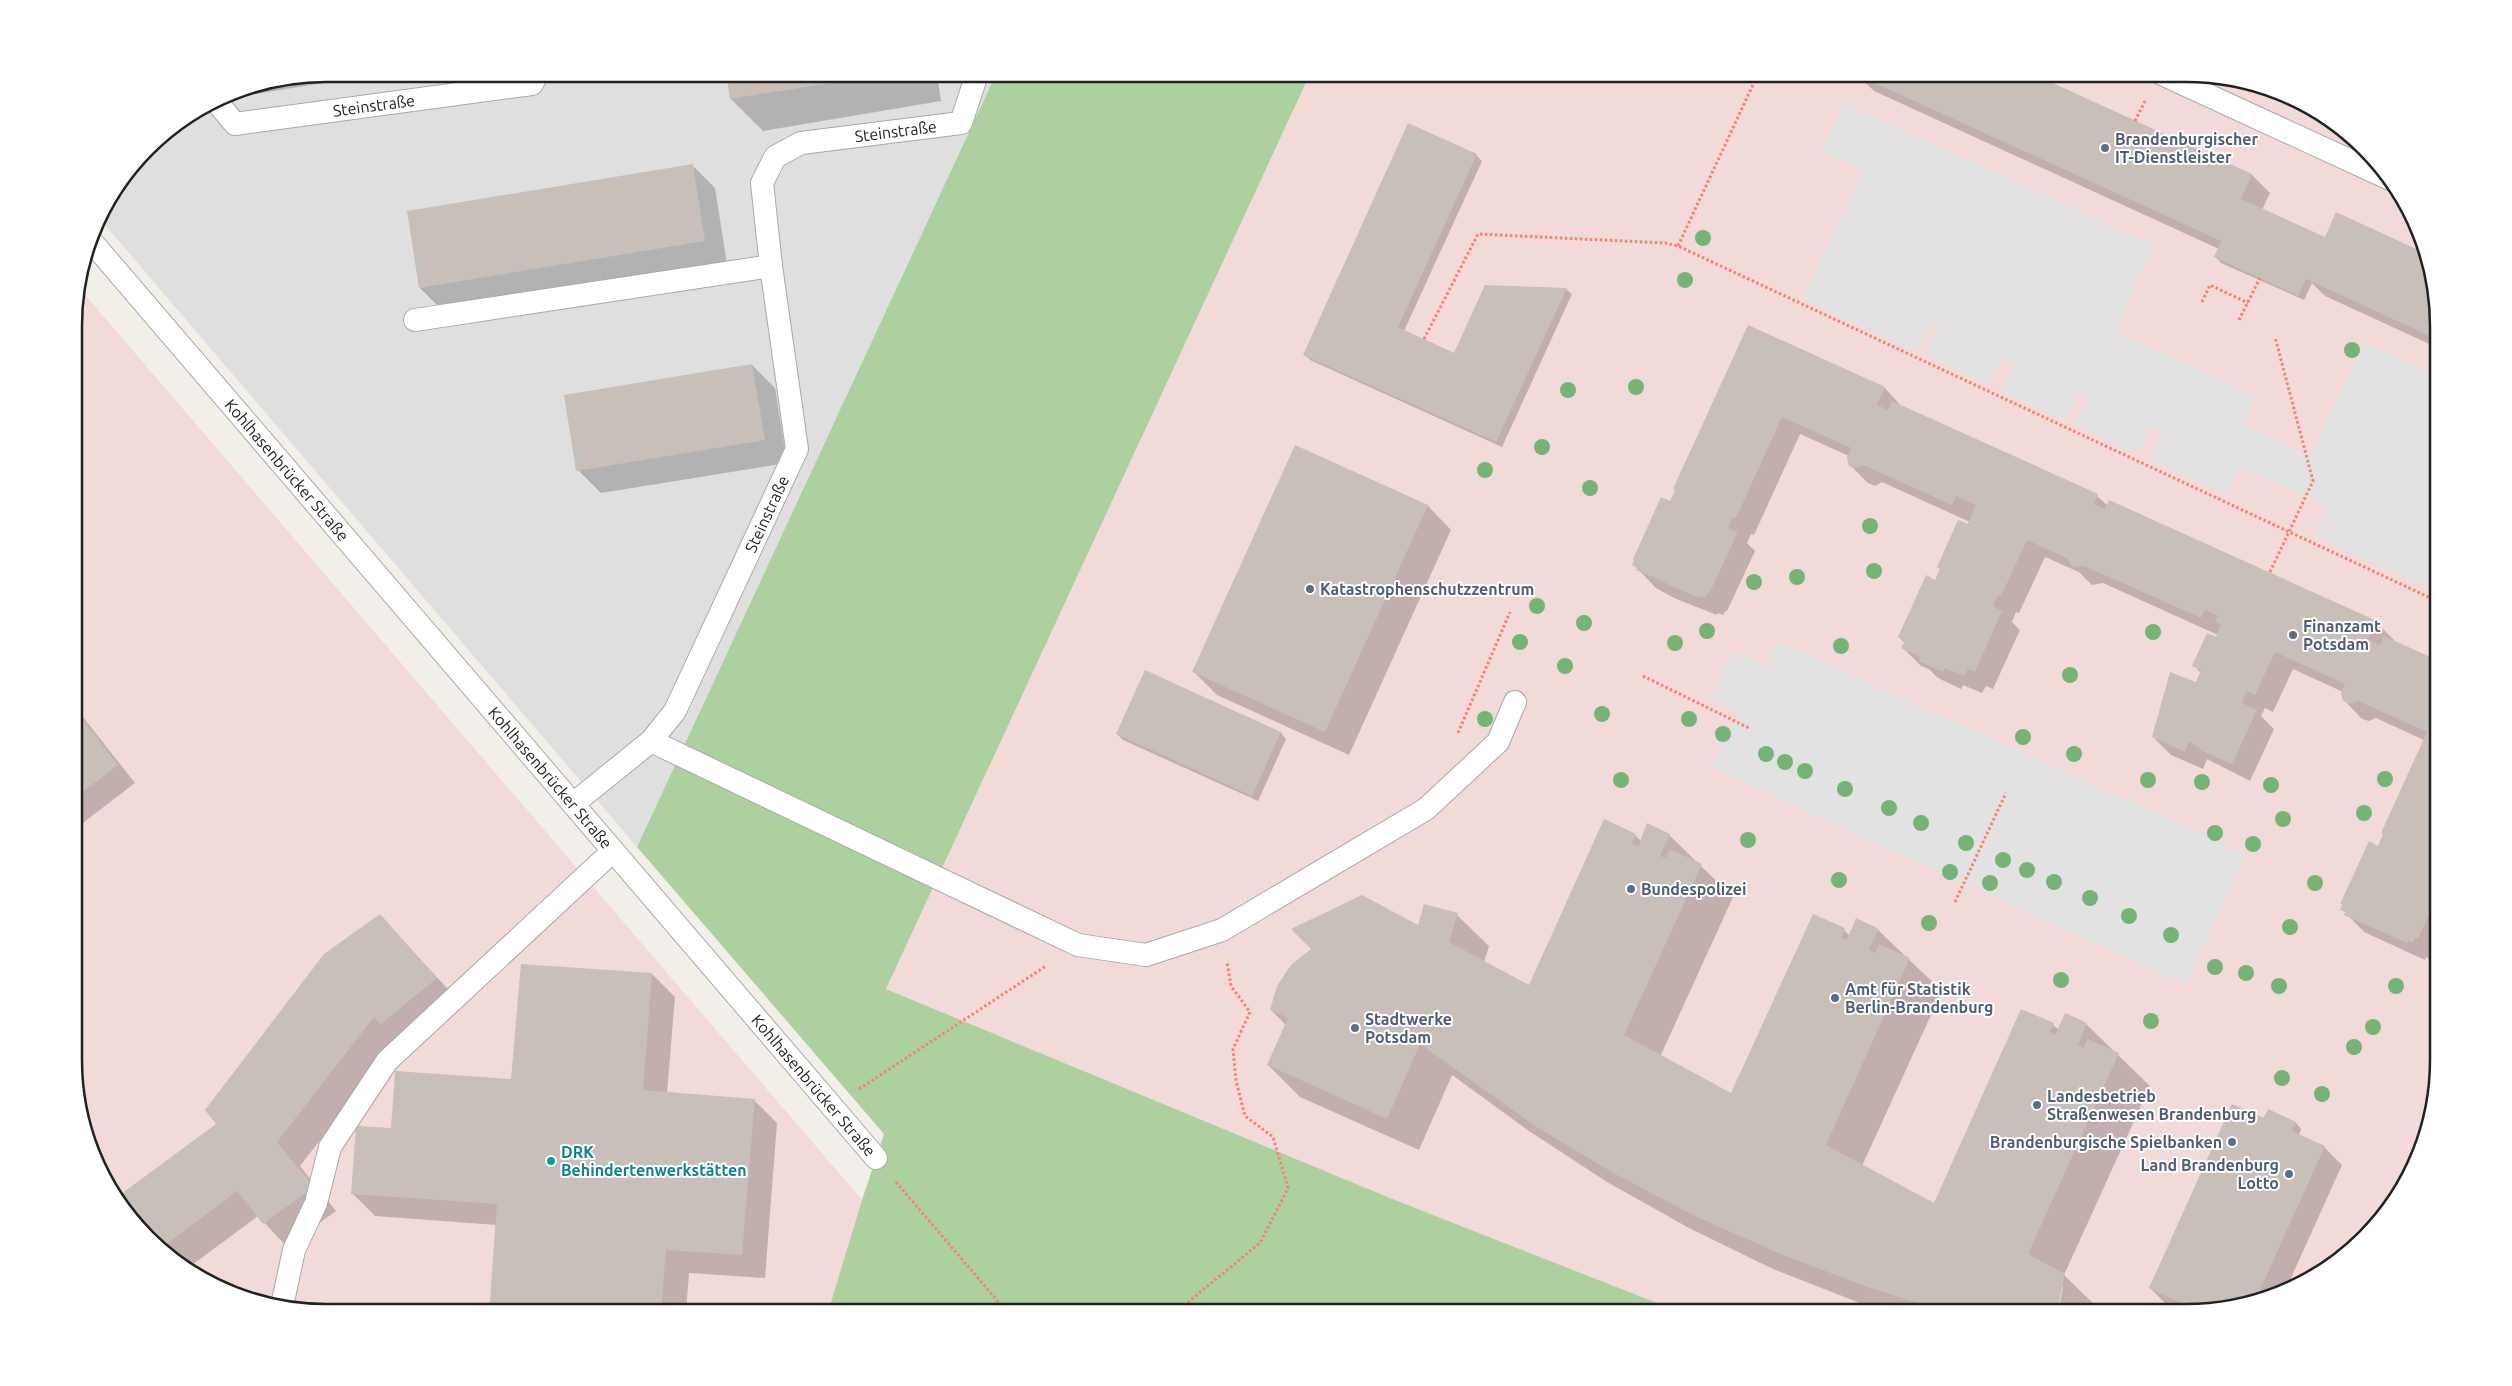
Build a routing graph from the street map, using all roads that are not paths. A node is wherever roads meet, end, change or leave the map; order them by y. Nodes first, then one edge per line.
1 (533, 82) edge
2 (974, 82) edge
3 (2179, 82) edge
4 (221, 107) edge
5 (2374, 171) edge
6 (96, 246) edge
7 (771, 266) junction
8 (415, 320) dead end
9 (1515, 702) dead end
10 (651, 741) junction
11 (573, 804) junction
12 (613, 851) junction
13 (876, 1158) road end
14 (283, 1300) edge

1 - 4 lane, Steinstraße
2 - 7 lane, Steinstraße
3 - 5 lane
6 - 11 lane, Kohlhasenbrücker Straße
7 - 8 lane
7 - 10 lane, Steinstraße
9 - 10 lane
10 - 11 lane, Steinstraße
11 - 12 lane, Kohlhasenbrücker Straße
12 - 13 lane, Kohlhasenbrücker Straße
12 - 14 lane

